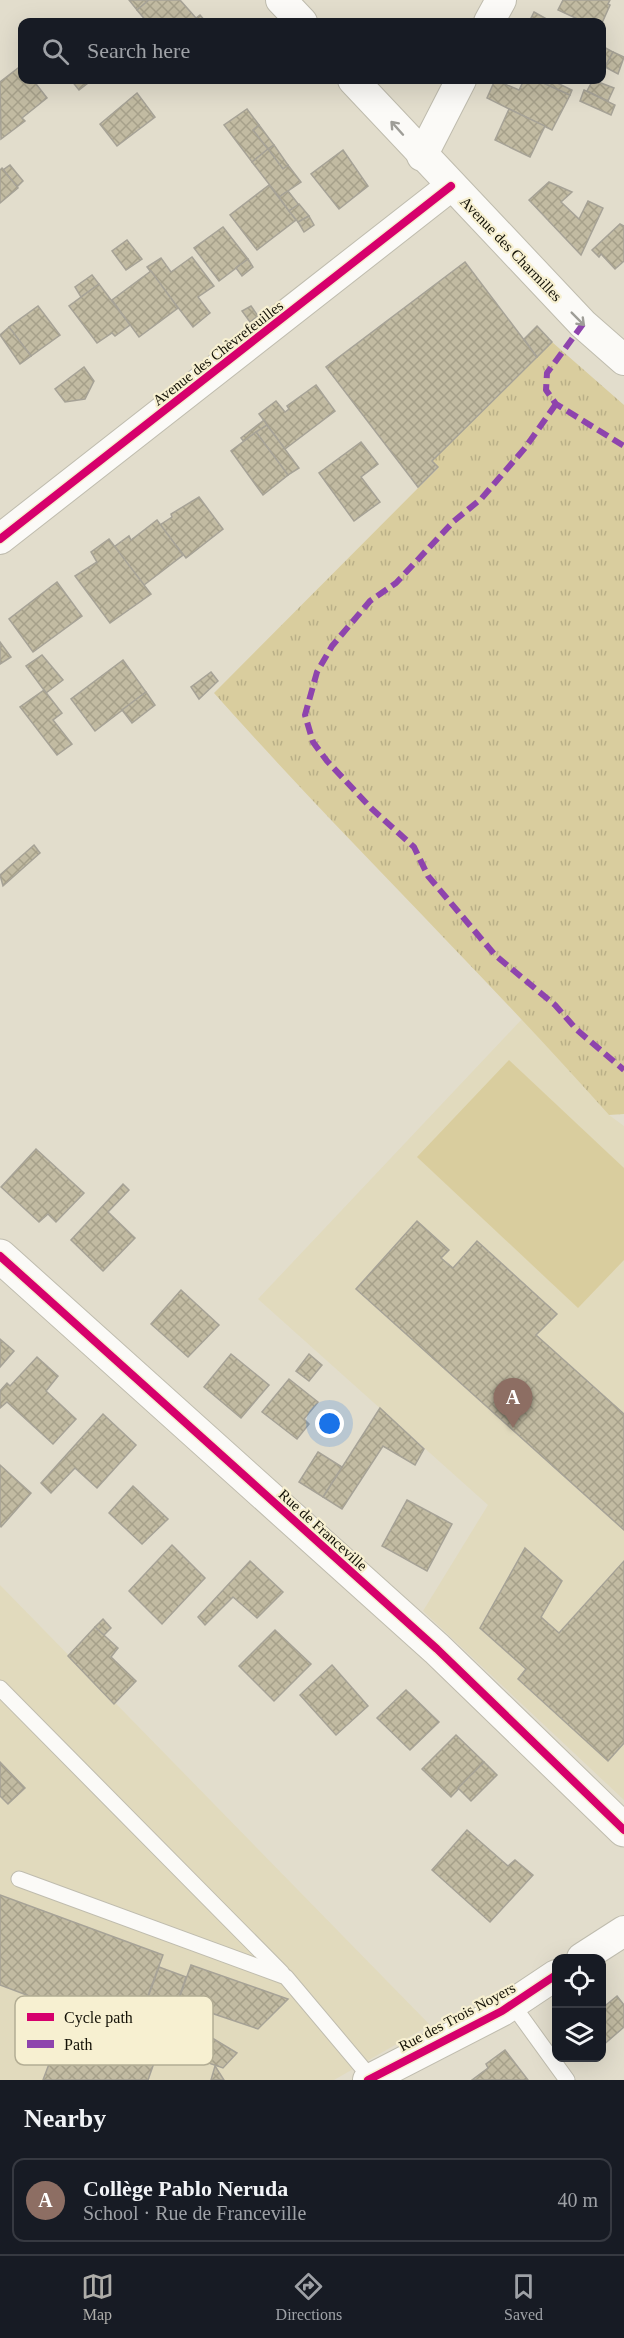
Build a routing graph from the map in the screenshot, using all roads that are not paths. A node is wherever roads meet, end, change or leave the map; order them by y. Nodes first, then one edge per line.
1 (281, 0) edge
2 (501, 0) edge
3 (298, 18) edge
4 (491, 18) edge
5 (357, 84) edge
6 (459, 84) edge
7 (422, 156) junction
8 (451, 186) junction
9 (624, 360) edge
10 (0, 539) edge
11 (0, 1256) edge
12 (0, 1688) edge
13 (624, 1830) edge
14 (19, 1880) dead end
15 (624, 1931) edge
16 (590, 1954) edge
17 (286, 1977) junction
18 (552, 1978) edge
19 (512, 2004) junction
20 (369, 2079) edge
21 (567, 2080) edge

1 - 3 street
2 - 4 street
7 -> 5 street, Avenue des Charmilles
6 - 7 street
7 - 8 street, Avenue des Charmilles
8 -> 9 street, Avenue des Charmilles
8 - 10 street, Avenue des Chèvrefeuilles
11 - 13 street, Rue de Franceville
12 - 17 lane
14 - 17 lane
15 - 16 street
17 - 20 lane
18 - 19 street, Rue des Trois Noyers
19 - 20 street, Rue des Trois Noyers
19 - 21 lane

